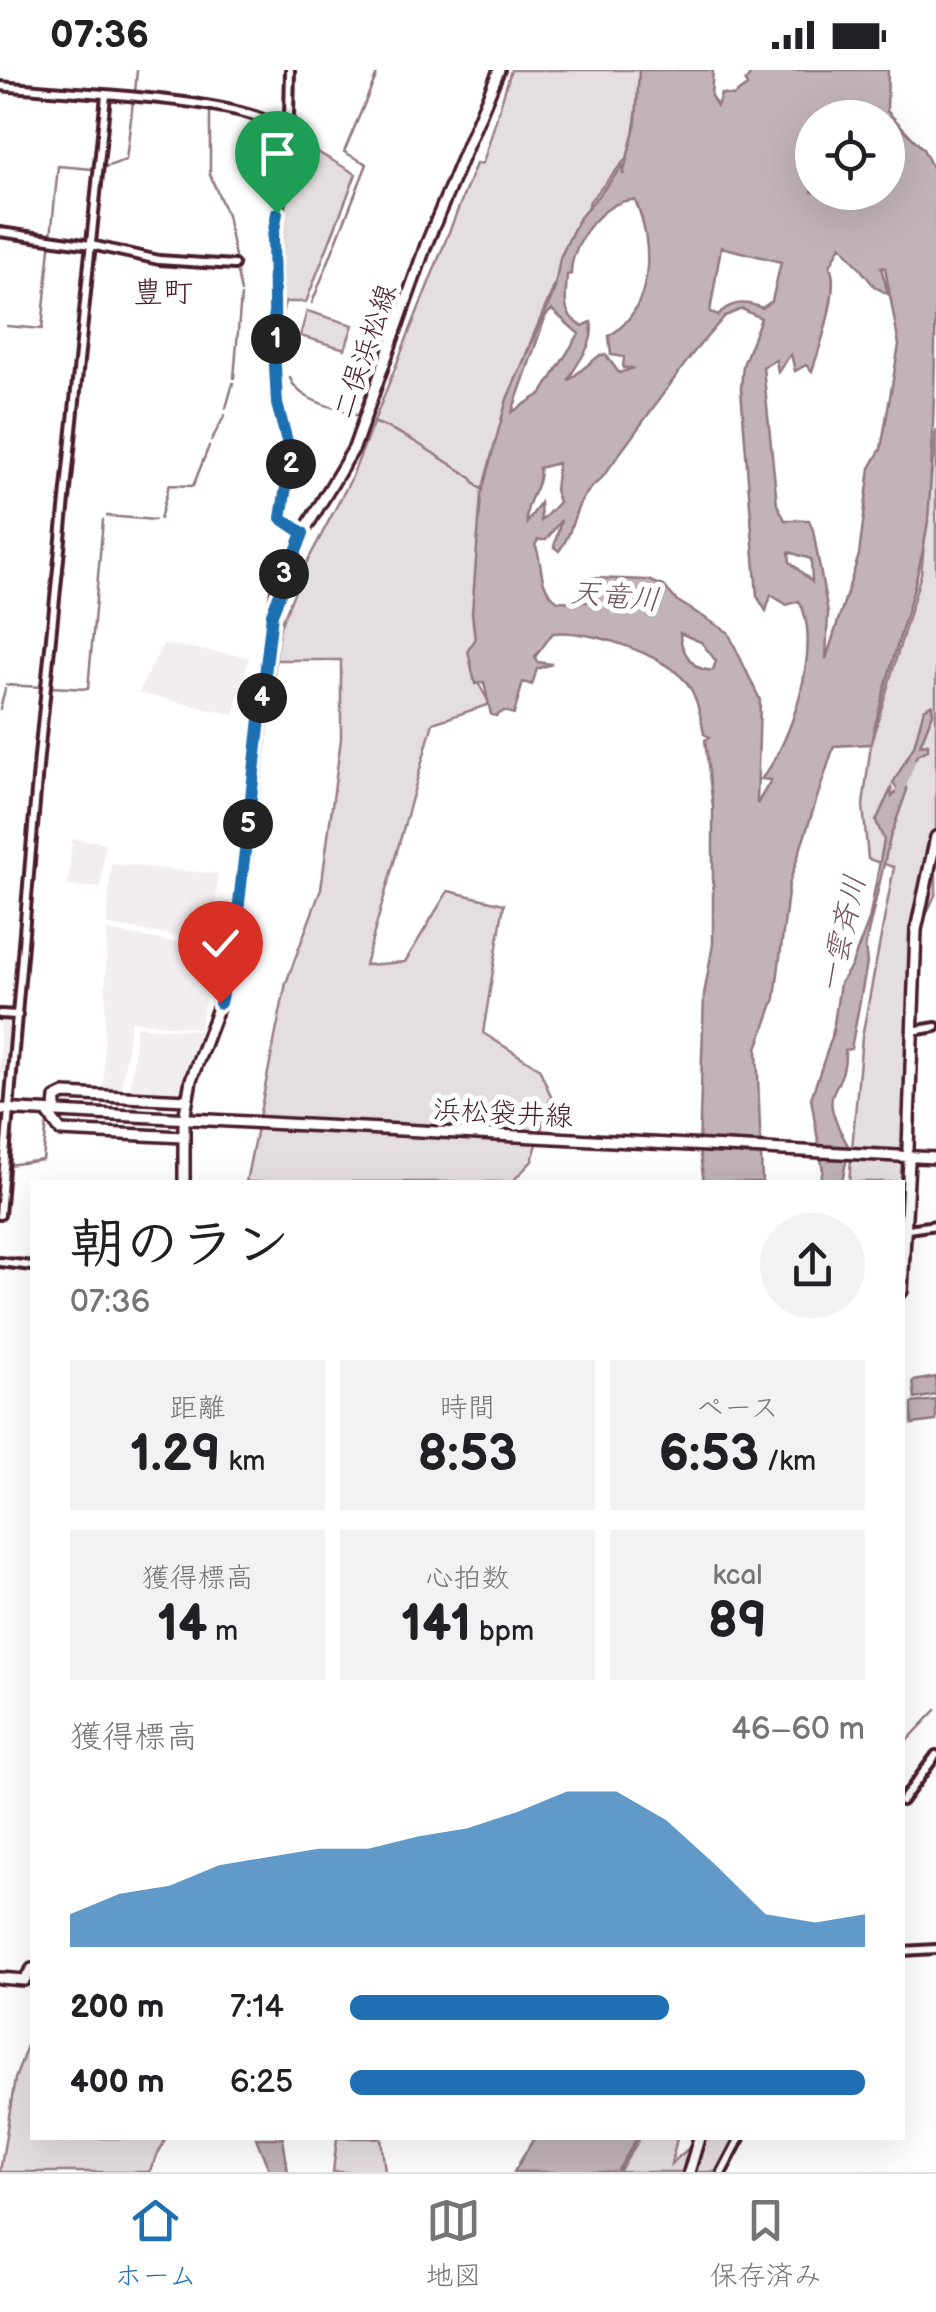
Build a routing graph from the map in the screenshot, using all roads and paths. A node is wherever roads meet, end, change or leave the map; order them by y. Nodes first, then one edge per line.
1 (290, 70) edge
2 (499, 70) edge
3 (0, 86) edge
4 (106, 95) junction
5 (286, 170) junction
6 (0, 232) edge
7 (91, 245) junction
8 (234, 265) dead end
9 (303, 533) junction
10 (936, 837) edge
11 (0, 1014) edge
12 (18, 1015) junction
13 (936, 1027) edge
14 (911, 1032) junction
15 (187, 1100) junction
16 (4, 1109) edge
17 (54, 1111) junction
18 (183, 1137) junction
19 (908, 1149) dead end
20 (936, 1158) edge
21 (908, 1161) dead end
22 (184, 1180) edge
23 (0, 1215) edge
24 (936, 1225) edge
25 (908, 1228) junction
26 (905, 1260) edge
27 (0, 1262) edge
28 (30, 1266) edge
29 (936, 1754) edge
30 (905, 1797) edge
31 (936, 1949) edge
32 (905, 1951) edge
33 (30, 1972) edge
34 (0, 1978) edge
35 (697, 2140) edge
36 (739, 2140) edge
37 (689, 2172) edge
38 (722, 2172) edge

1 - 5 street
2 - 9 main road, 二俣浜松線
3 - 4 street
4 - 5 street
4 - 7 street
5 - 9 street
6 - 7 street
7 - 8 street
7 - 12 street
9 - 15 main road, 二俣浜松線
10 - 14 main road
11 - 12 street
12 - 16 street
13 - 14 street
14 - 19 main road
15 - 17 main road
15 - 18 main road, 二俣浜松線
16 - 17 main road, 浜松袋井線
16 - 23 street
17 - 18 main road
17 - 20 main road, 浜松袋井線
18 - 22 main road, 二俣浜松線
21 - 25 main road
24 - 25 street
25 - 26 main road
27 - 28 street
29 - 30 street
31 - 32 street
33 - 34 main road
35 - 37 main road
36 - 38 street

